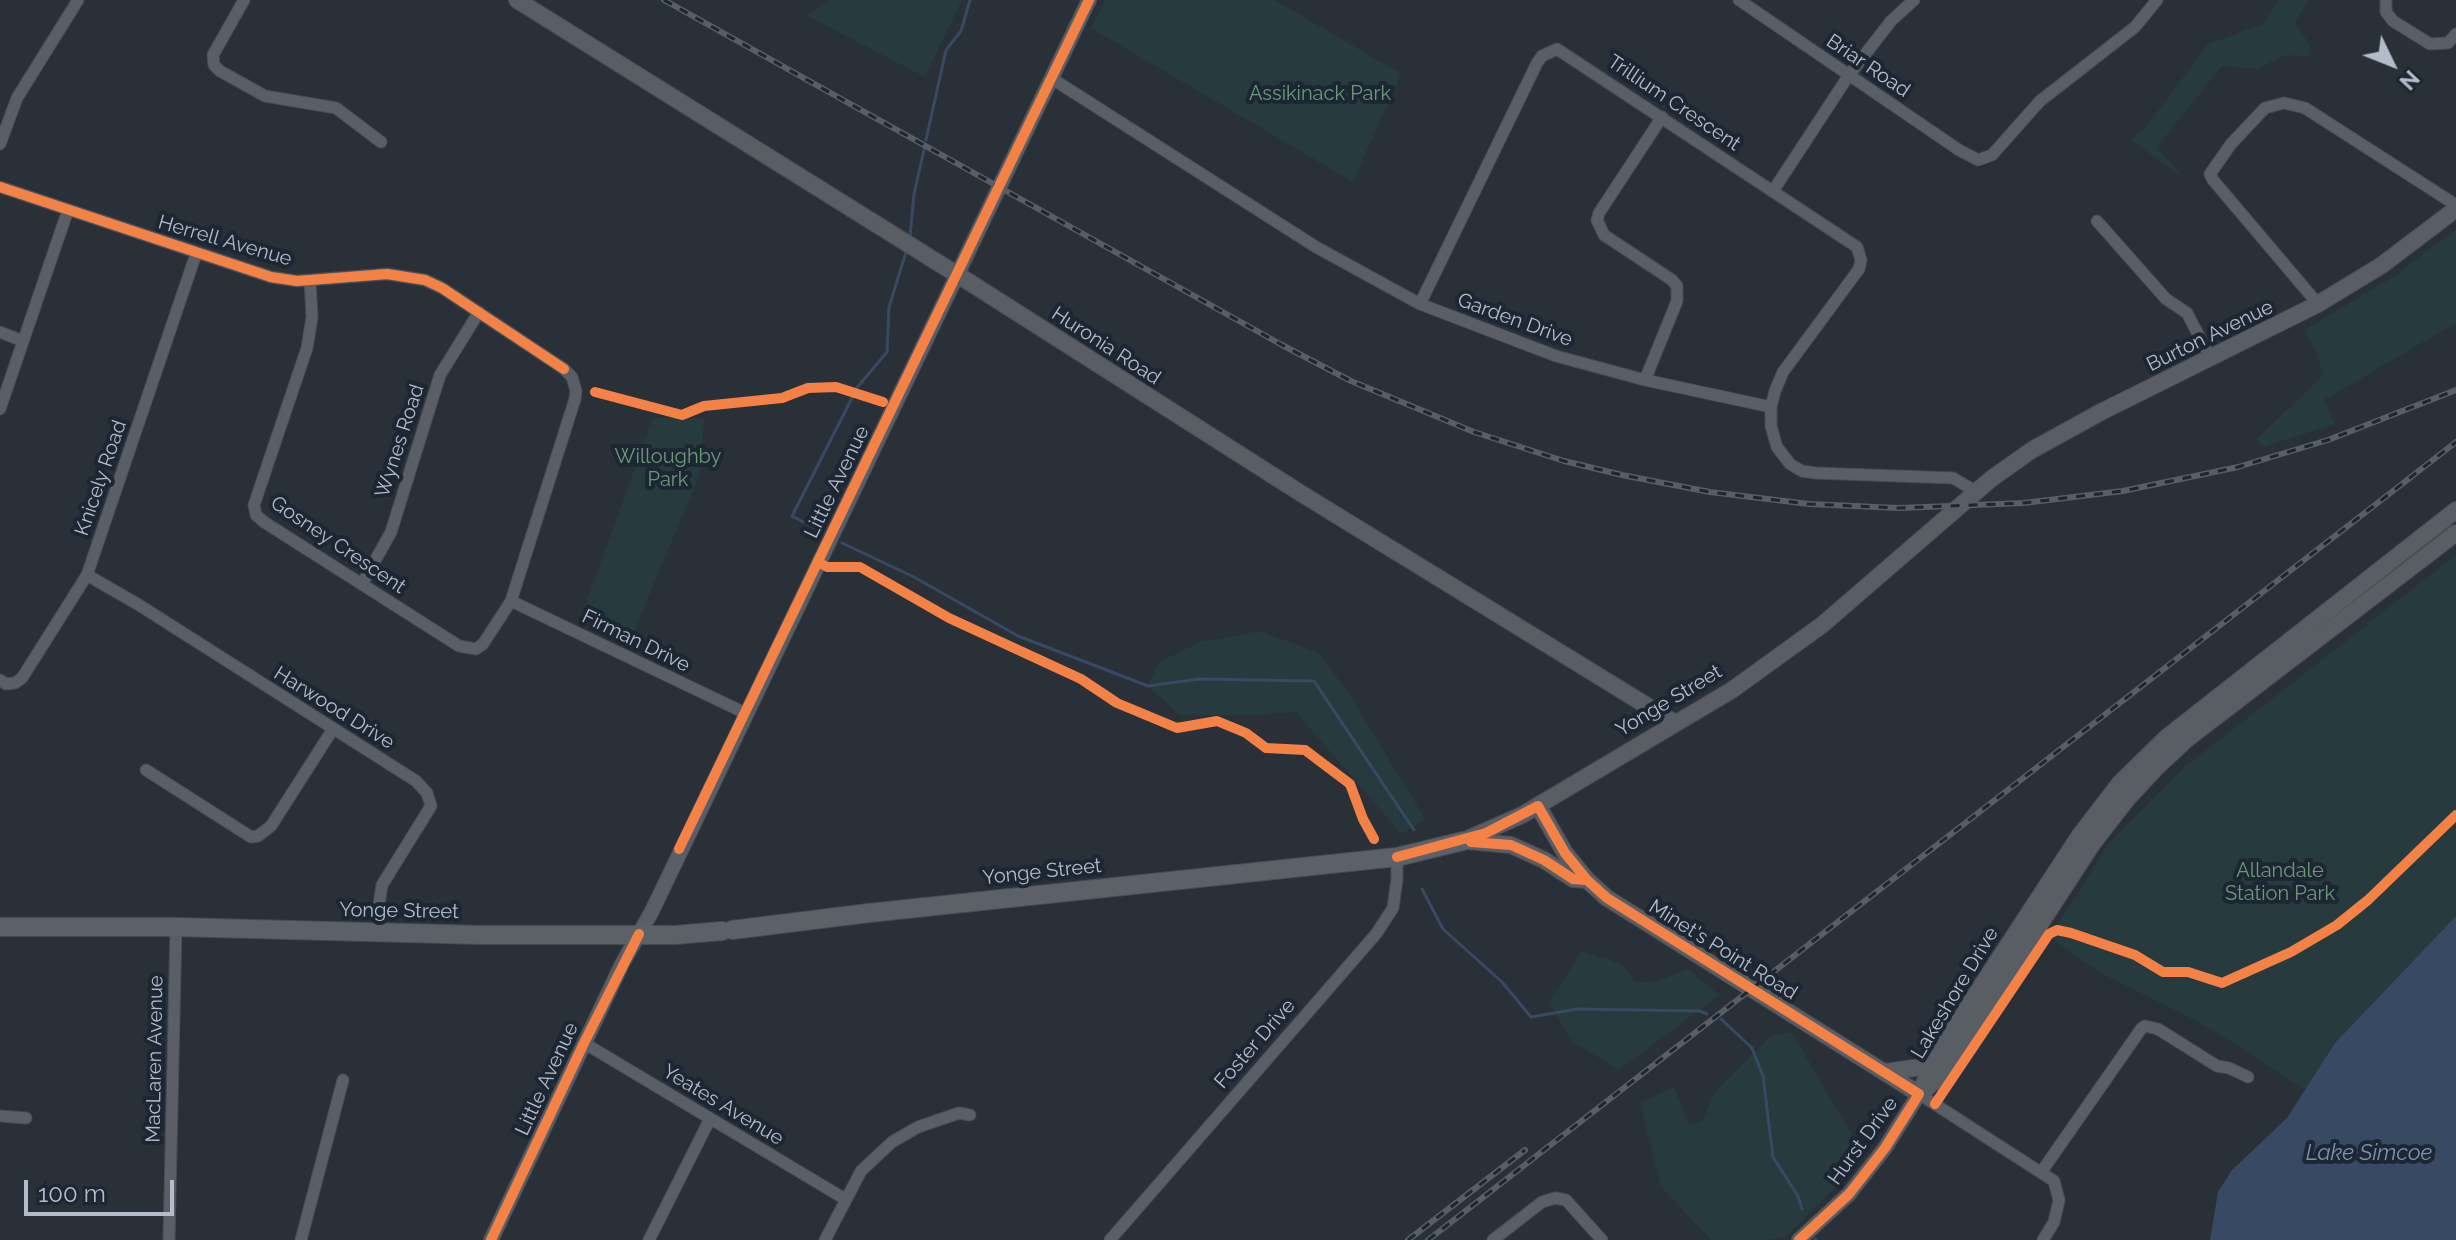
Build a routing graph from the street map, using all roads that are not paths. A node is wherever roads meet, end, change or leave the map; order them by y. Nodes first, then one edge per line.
1 (78, 0) edge
2 (244, 0) edge
3 (517, 0) edge
4 (1089, 0) edge
5 (1739, 0) edge
6 (1914, 0) edge
7 (2157, 0) edge
8 (2386, 0) edge
9 (2456, 34) edge
10 (1849, 75) junction
11 (1051, 78) junction
12 (1662, 117) junction
13 (381, 142) dead end
14 (0, 144) edge
15 (0, 187) edge
16 (1773, 191) junction
17 (2456, 207) edge
18 (68, 210) junction
19 (2097, 221) dead end
20 (196, 254) junction
21 (956, 274) junction
22 (310, 280) junction
23 (1420, 304) junction
24 (2318, 304) junction
25 (479, 312) junction
26 (0, 332) edge
27 (23, 341) junction
28 (2211, 359) junction
29 (1645, 380) junction
30 (1771, 407) junction
31 (0, 409) edge
32 (1977, 492) junction
33 (2456, 510) edge
34 (2456, 533) edge
35 (87, 575) junction
36 (362, 584) junction
37 (511, 601) junction
38 (0, 680) edge
39 (745, 713) junction
40 (1675, 723) junction
41 (333, 729) junction
42 (146, 770) dead end
43 (1538, 806) junction
44 (1463, 841) junction
45 (1397, 857) junction
46 (1587, 880) junction
47 (0, 927) edge
48 (176, 927) junction
49 (381, 933) junction
50 (639, 934) junction
51 (584, 1043) junction
52 (1942, 1046) junction
53 (1886, 1072) junction
54 (2248, 1077) dead end
55 (343, 1080) dead end
56 (1919, 1094) junction
57 (970, 1115) dead end
58 (0, 1116) edge
59 (26, 1118) dead end
60 (710, 1119) junction
61 (2042, 1171) junction
62 (845, 1199) junction
63 (169, 1240) edge
64 (301, 1240) edge
65 (491, 1240) edge
66 (649, 1240) edge
67 (825, 1240) edge
68 (1110, 1240) edge
69 (1493, 1240) edge
70 (1602, 1240) edge
71 (1799, 1240) edge
72 (2043, 1240) edge

1 - 14 street
2 - 13 street
3 - 21 main road, Huronia Road
4 - 11 street, Little Avenue
5 - 10 street, Briar Road
6 - 10 street
7 - 10 street, Briar Road
8 - 9 street
10 - 16 street
11 - 21 street, Little Avenue
11 - 23 street, Garden Drive
12 - 16 street, Trillium Crescent
12 - 23 street, Trillium Crescent
12 - 29 street
15 - 18 street, Herrell Avenue
16 - 30 street, Trillium Crescent
17 - 24 main road, Burton Avenue
17 - 24 street
18 - 20 street, Herrell Avenue
18 - 27 street
19 - 28 street
20 - 22 street, Herrell Avenue
20 - 35 street, Knicely Road
21 - 39 street, Little Avenue
21 - 40 main road, Huronia Road
22 - 25 street, Herrell Avenue
22 - 36 street, Gosney Crescent
23 - 29 street, Garden Drive
24 - 28 main road, Burton Avenue
25 - 36 street, Wynes Road
25 - 37 street, Herrell Avenue
26 - 27 street
27 - 31 street
28 - 32 main road, Burton Avenue
29 - 30 street, Garden Drive
30 - 32 street
32 - 40 main road, Yonge Street
33 - 52 main road, Lakeshore Drive
34 - 56 main road, Lakeshore Drive
35 - 38 street, Knicely Road
35 - 41 street, Harwood Drive
36 - 37 street, Gosney Crescent
37 - 39 street, Firman Drive
39 - 50 street, Little Avenue
40 - 43 main road, Yonge Street
41 - 42 street
41 - 49 street, Harwood Drive
43 - 44 main road, Yonge Street
43 - 46 main road, Minet's Point Road
44 - 45 main road, Yonge Street
44 - 46 main road
45 - 50 main road, Yonge Street
45 - 68 street, Foster Drive
46 - 53 main road, Minet's Point Road
47 - 48 main road, Yonge Street
48 - 49 main road, Yonge Street
48 - 63 street, MacLaren Avenue
49 - 50 main road, Yonge Street
50 - 51 street, Little Avenue
51 - 60 street, Yeates Avenue
51 - 65 street, Little Avenue
52 - 53 main road
52 - 56 main road, Lakeshore Drive
53 - 56 main road, Minet's Point Road
54 - 61 street
55 - 64 street
56 - 61 street, Minet's Point Road
56 - 71 street, Hurst Drive
57 - 62 street
58 - 59 street
60 - 62 street, Yeates Avenue
60 - 66 street
61 - 72 street
62 - 67 street
69 - 70 street

